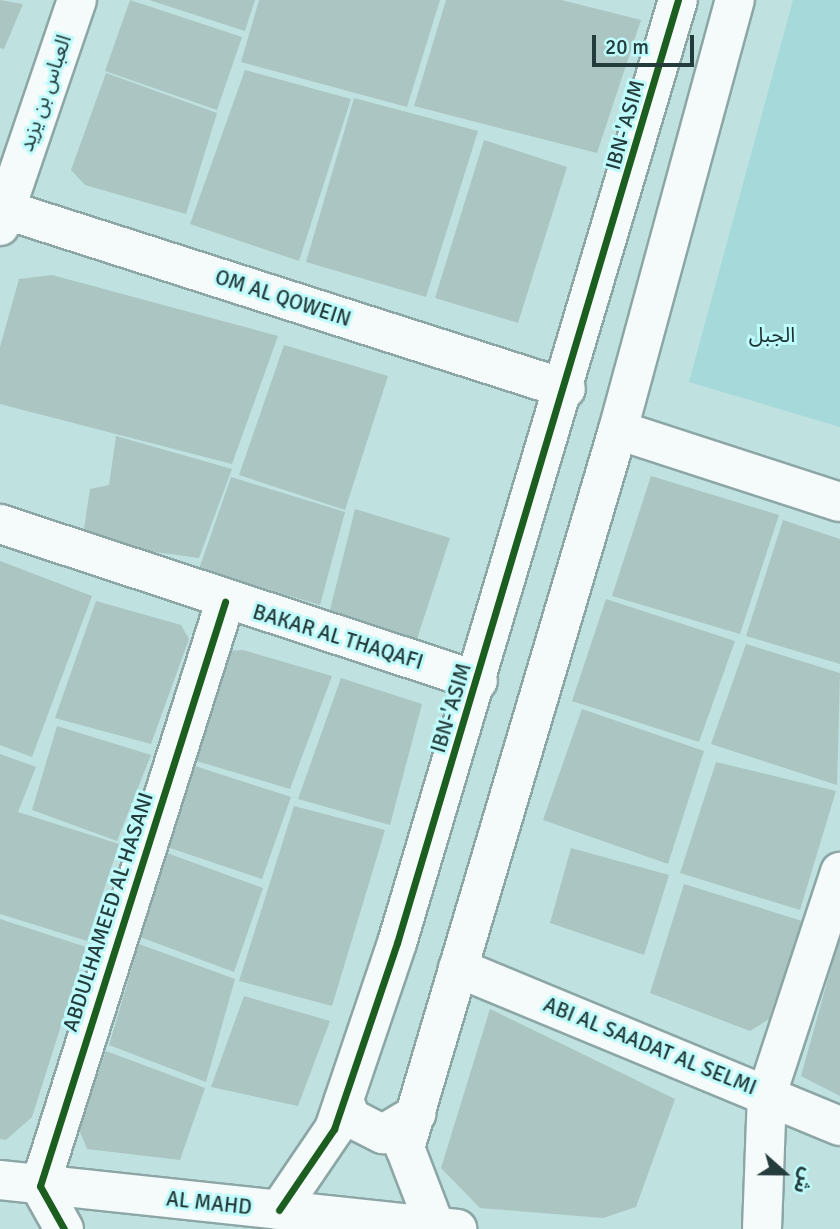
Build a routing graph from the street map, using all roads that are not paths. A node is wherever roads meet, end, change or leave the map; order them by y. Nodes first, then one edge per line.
1 (77, 0) edge
2 (678, 0) edge
3 (735, 0) edge
4 (2, 214) edge
5 (566, 389) junction
6 (618, 430) junction
7 (840, 502) edge
8 (0, 524) edge
9 (225, 602) junction
10 (478, 681) junction
11 (840, 872) edge
12 (458, 968) junction
13 (768, 1094) junction
14 (344, 1100) junction
15 (416, 1114) junction
16 (840, 1126) edge
17 (0, 1180) edge
18 (40, 1186) junction
19 (279, 1210) junction
20 (447, 1227) edge
21 (64, 1229) edge
22 (762, 1229) edge

1 - 4 street, العباس بن يزيد
2 - 5 street, IBN-'ASIM
3 - 6 street
4 - 5 street, OM AL QOWEIN
5 - 10 street, IBN-'ASIM
6 - 7 street
6 - 12 street
8 - 9 street, BAKAR AL THAQAFI
9 - 10 street, BAKAR AL THAQAFI
9 - 18 street, ABDULHAMEED AL HASANI
10 - 14 street, IBN-'ASIM
11 - 13 street
12 - 13 street, ABI AL SAADAT AL SELMI
12 - 15 street
13 - 16 street, ABI AL SAADAT AL SELMI
13 - 22 street
14 - 15 street
14 - 19 street, IBN-'ASIM
15 - 20 street
17 - 18 street, AL MAHD
18 - 19 street, AL MAHD
18 - 21 street
19 - 20 street, AL MAHD

